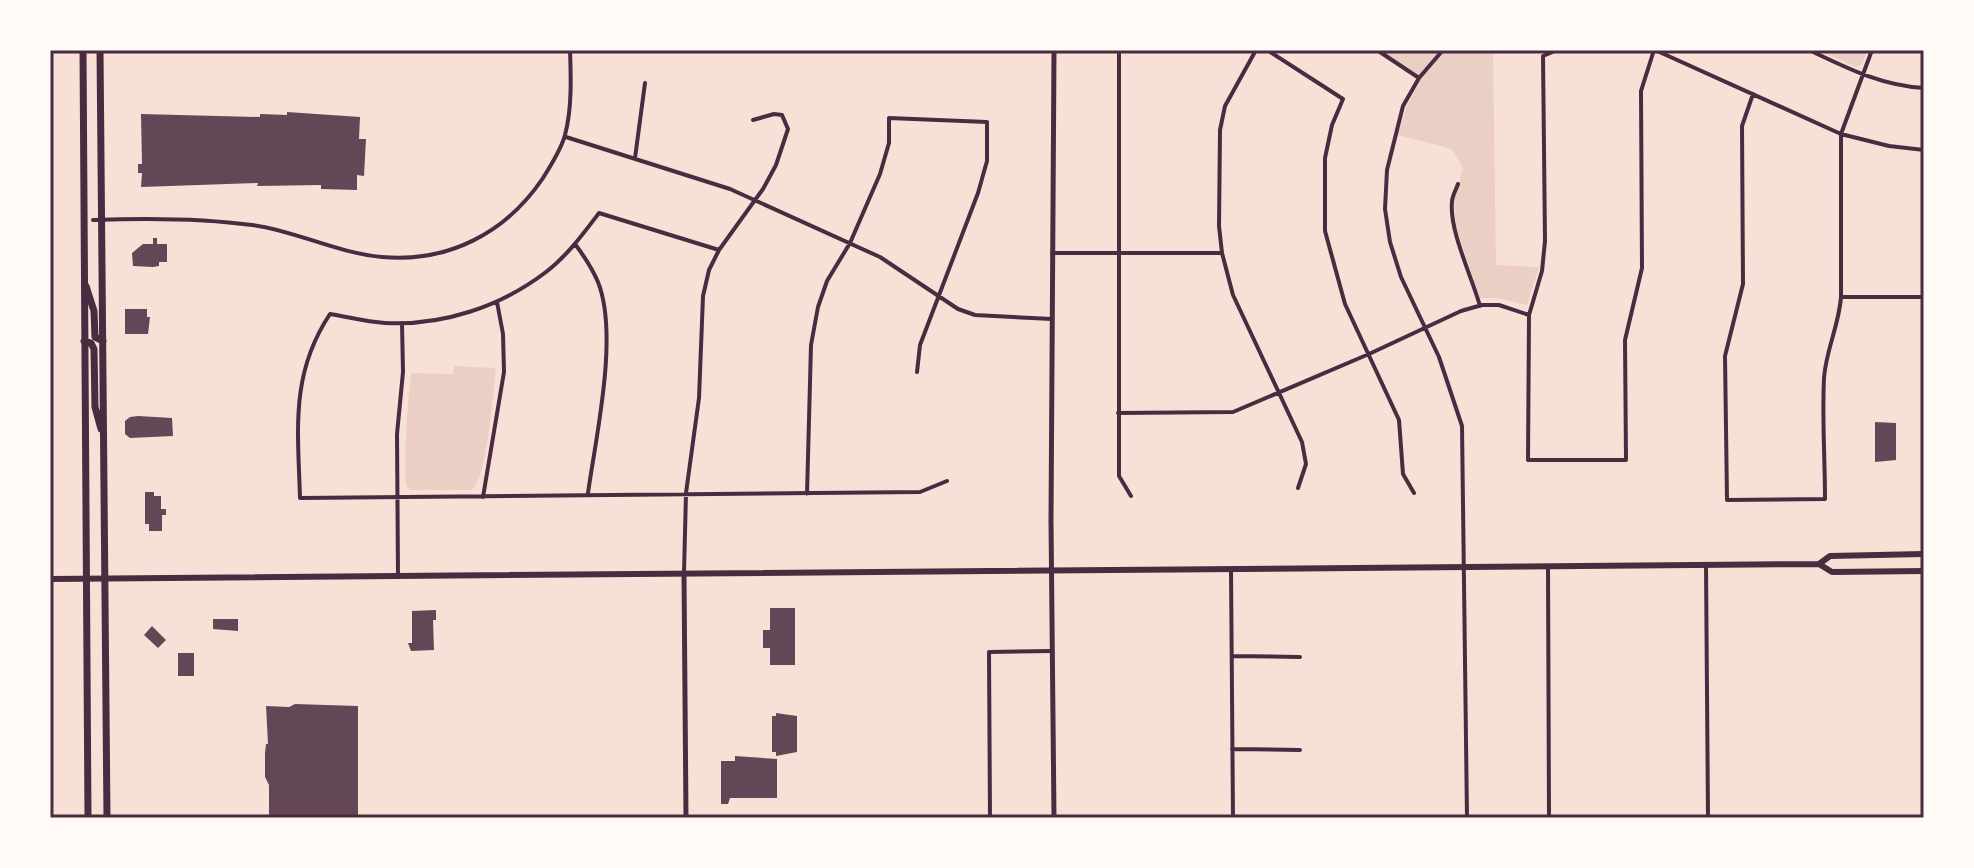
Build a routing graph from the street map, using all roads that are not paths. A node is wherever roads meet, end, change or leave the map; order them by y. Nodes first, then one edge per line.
1 (83, 50) edge
2 (100, 50) edge
3 (570, 50) edge
4 (1054, 50) edge
5 (1119, 50) edge
6 (1256, 50) edge
7 (1267, 50) edge
8 (1377, 50) edge
9 (1443, 50) edge
10 (1557, 50) edge
11 (1655, 50) edge
12 (1809, 50) edge
13 (1872, 50) edge
14 (1861, 74) junction
15 (1419, 78) junction
16 (645, 83) dead end
17 (1924, 88) edge
18 (1753, 94) junction
19 (753, 120) dead end
20 (1841, 134) junction
21 (565, 137) junction
22 (1924, 150) edge
23 (635, 158) junction
24 (1458, 184) dead end
25 (755, 199) junction
26 (97, 220) junction
27 (850, 243) junction
28 (575, 244) junction
29 (719, 250) junction
30 (1051, 253) junction
31 (1222, 253) junction
32 (1119, 254) junction
33 (84, 280) junction
34 (1841, 297) junction
35 (1924, 297) edge
36 (938, 298) junction
37 (497, 302) junction
38 (1480, 306) junction
39 (1529, 315) junction
40 (1052, 319) junction
41 (402, 323) junction
42 (1425, 328) junction
43 (84, 341) junction
44 (103, 341) junction
45 (1369, 354) junction
46 (917, 372) dead end
47 (1280, 393) junction
48 (1118, 413) junction
49 (104, 439) junction
50 (947, 481) dead end
51 (1298, 488) dead end
52 (686, 493) junction
53 (1414, 493) dead end
54 (587, 494) junction
55 (807, 494) junction
56 (1131, 496) dead end
57 (398, 498) junction
58 (483, 498) junction
59 (1924, 554) edge
60 (1819, 564) junction
61 (1706, 565) junction
62 (1548, 566) junction
63 (1465, 567) junction
64 (1231, 569) junction
65 (1052, 571) junction
66 (1924, 571) edge
67 (684, 574) junction
68 (398, 577) junction
69 (50, 579) edge
70 (84, 580) junction
71 (105, 580) junction
72 (1052, 651) junction
73 (1232, 656) junction
74 (1300, 657) dead end
75 (1232, 749) junction
76 (1300, 750) dead end
77 (88, 818) edge
78 (107, 818) edge
79 (686, 818) edge
80 (990, 818) edge
81 (1054, 818) edge
82 (1233, 818) edge
83 (1467, 818) edge
84 (1549, 818) edge
85 (1708, 818) edge

1 - 33 main road
2 - 26 main road
3 - 21 street
4 - 30 street
5 - 32 street
6 - 31 street
7 - 45 street
8 - 15 street
9 - 15 street
10 - 39 street
11 - 18 street
11 - 39 street
12 - 14 street
13 - 14 street
14 - 17 street
14 - 20 street
15 - 42 street
16 - 23 street
18 - 20 street
18 - 34 street
19 - 25 street
20 - 22 street
20 - 34 street
21 - 23 street
21 - 26 street
23 - 25 street
24 - 38 street
25 - 27 street
25 - 29 street
26 - 44 main road
27 - 36 street
27 - 36 street
27 - 55 street
28 - 29 street
28 - 37 street
28 - 54 street
29 - 52 street
30 - 32 street
30 - 40 street
31 - 32 street
31 - 47 street
32 - 48 street
33 - 43 main road
33 - 44 main road
34 - 35 street
36 - 40 street
36 - 46 street
37 - 41 street
37 - 58 street
38 - 39 street
38 - 42 street
40 - 65 street
41 - 57 street
41 - 57 street
42 - 45 street
42 - 63 street
43 - 49 main road
43 - 70 main road
44 - 49 main road
45 - 47 street
45 - 53 street
47 - 48 street
47 - 51 street
48 - 56 street
49 - 71 main road
50 - 55 street
52 - 54 street
52 - 55 street
52 - 67 street
54 - 58 street
57 - 58 street
57 - 68 street
59 - 60 main road
60 - 61 main road
60 - 66 main road
61 - 62 main road
61 - 85 street
62 - 63 main road
62 - 84 street
63 - 64 main road
63 - 83 street
64 - 65 main road
64 - 73 street
65 - 67 main road
65 - 72 street
67 - 68 main road
67 - 79 street
68 - 71 main road
69 - 70 main road
70 - 71 main road
70 - 77 main road
71 - 78 main road
72 - 80 street
72 - 81 street
73 - 74 street
73 - 75 street
75 - 76 street
75 - 82 street

